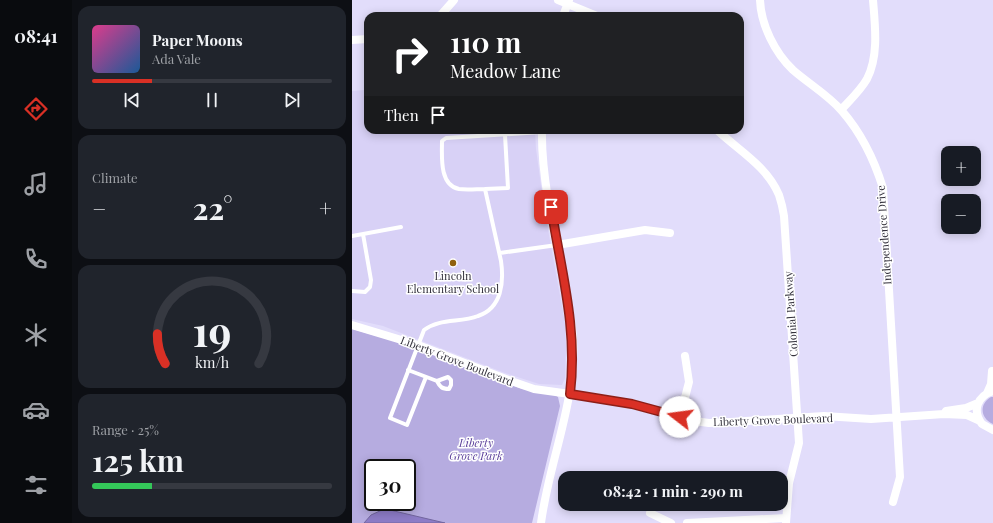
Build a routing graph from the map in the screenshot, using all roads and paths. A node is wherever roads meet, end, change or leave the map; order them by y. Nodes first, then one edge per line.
1 (454, 0) edge
2 (558, 0) edge
3 (760, 0) edge
4 (873, 0) edge
5 (568, 2) edge
6 (444, 12) edge
7 (564, 12) edge
8 (589, 12) edge
9 (364, 38) edge
10 (352, 40) edge
11 (841, 110) junction
12 (514, 134) edge
13 (542, 134) edge
14 (721, 134) edge
15 (505, 135) junction
16 (485, 188) junction
17 (401, 227) dead end
18 (670, 233) dead end
19 (364, 234) junction
20 (352, 236) edge
21 (557, 246) junction
22 (500, 252) junction
23 (352, 291) edge
24 (352, 325) edge
25 (418, 345) junction
26 (685, 356) dead end
27 (408, 370) junction
28 (992, 371) dead end
29 (426, 377) junction
30 (437, 381) dead end
31 (990, 392) edge
32 (570, 394) junction
33 (978, 403) junction
34 (944, 414) junction
35 (680, 417) junction
36 (896, 417) junction
37 (798, 418) junction
38 (978, 420) junction
39 (993, 431) edge
40 (893, 502) dead end
41 (650, 513) dead end
42 (786, 521) edge
43 (541, 523) edge
44 (671, 523) edge
45 (687, 523) edge

1 - 6 street
2 - 5 street
3 - 11 street, Independence Drive
4 - 11 street
5 - 7 street
5 - 8 street
9 - 10 street
11 - 36 street, Independence Drive
12 - 15 lane
13 - 21 street
14 - 37 street, Colonial Parkway
15 - 16 lane
15 - 16 lane
16 - 22 lane
17 - 19 lane
18 - 21 street
19 - 20 lane
19 - 23 lane
21 - 22 lane
21 - 32 street
22 - 25 lane
24 - 25 street, Liberty Grove Boulevard
25 - 27 lane
25 - 32 street, Liberty Grove Boulevard
26 - 35 street
27 - 29 lane
27 - 29 lane
28 - 31 street
29 - 30 lane
31 - 33 street
32 - 35 street, Liberty Grove Boulevard
32 - 43 street
33 - 34 street, Liberty Grove Boulevard
33 - 38 street
34 - 36 street, Liberty Grove Boulevard
34 - 38 street, Liberty Grove Boulevard
35 - 37 street, Liberty Grove Boulevard
36 - 37 street, Liberty Grove Boulevard
36 - 40 street, Independence Drive
37 - 42 street, Colonial Parkway
38 - 39 street
41 - 44 street
42 - 45 street

